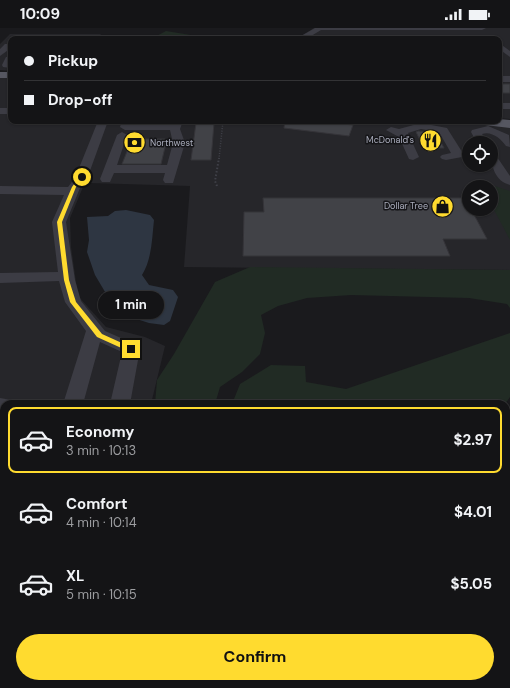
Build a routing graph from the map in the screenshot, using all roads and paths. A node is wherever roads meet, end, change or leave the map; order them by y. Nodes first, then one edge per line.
1 (320, 28) edge
2 (470, 28) edge
3 (482, 28) edge
4 (444, 32) edge
5 (305, 36) edge
6 (8, 46) edge
7 (502, 48) edge
8 (0, 54) edge
9 (510, 55) edge
10 (176, 124) edge
11 (223, 124) edge
12 (382, 124) edge
13 (486, 124) edge
14 (510, 124) edge
15 (395, 128) edge
16 (114, 130) edge
17 (479, 136) edge
18 (510, 144) edge
19 (413, 157) dead end
20 (446, 157) dead end
21 (498, 167) edge
22 (510, 181) edge
23 (217, 186) dead end
24 (0, 190) edge
25 (72, 190) junction
26 (66, 276) junction
27 (0, 278) edge
28 (95, 330) junction
29 (74, 400) edge
30 (121, 400) edge

1 - 4 lane
1 - 5 lane
2 - 3 lane
2 - 4 lane
3 - 4 lane
6 - 8 lane
7 - 9 lane
10 - 16 lane
10 - 16 lane
11 - 23 path
12 - 15 lane
13 - 14 main road
13 - 17 lane
13 - 18 lane
15 - 19 lane
15 - 20 lane
16 - 25 lane
21 - 22 lane
24 - 25 lane
25 - 26 lane
26 - 27 lane
26 - 28 lane
28 - 29 lane
28 - 30 lane

